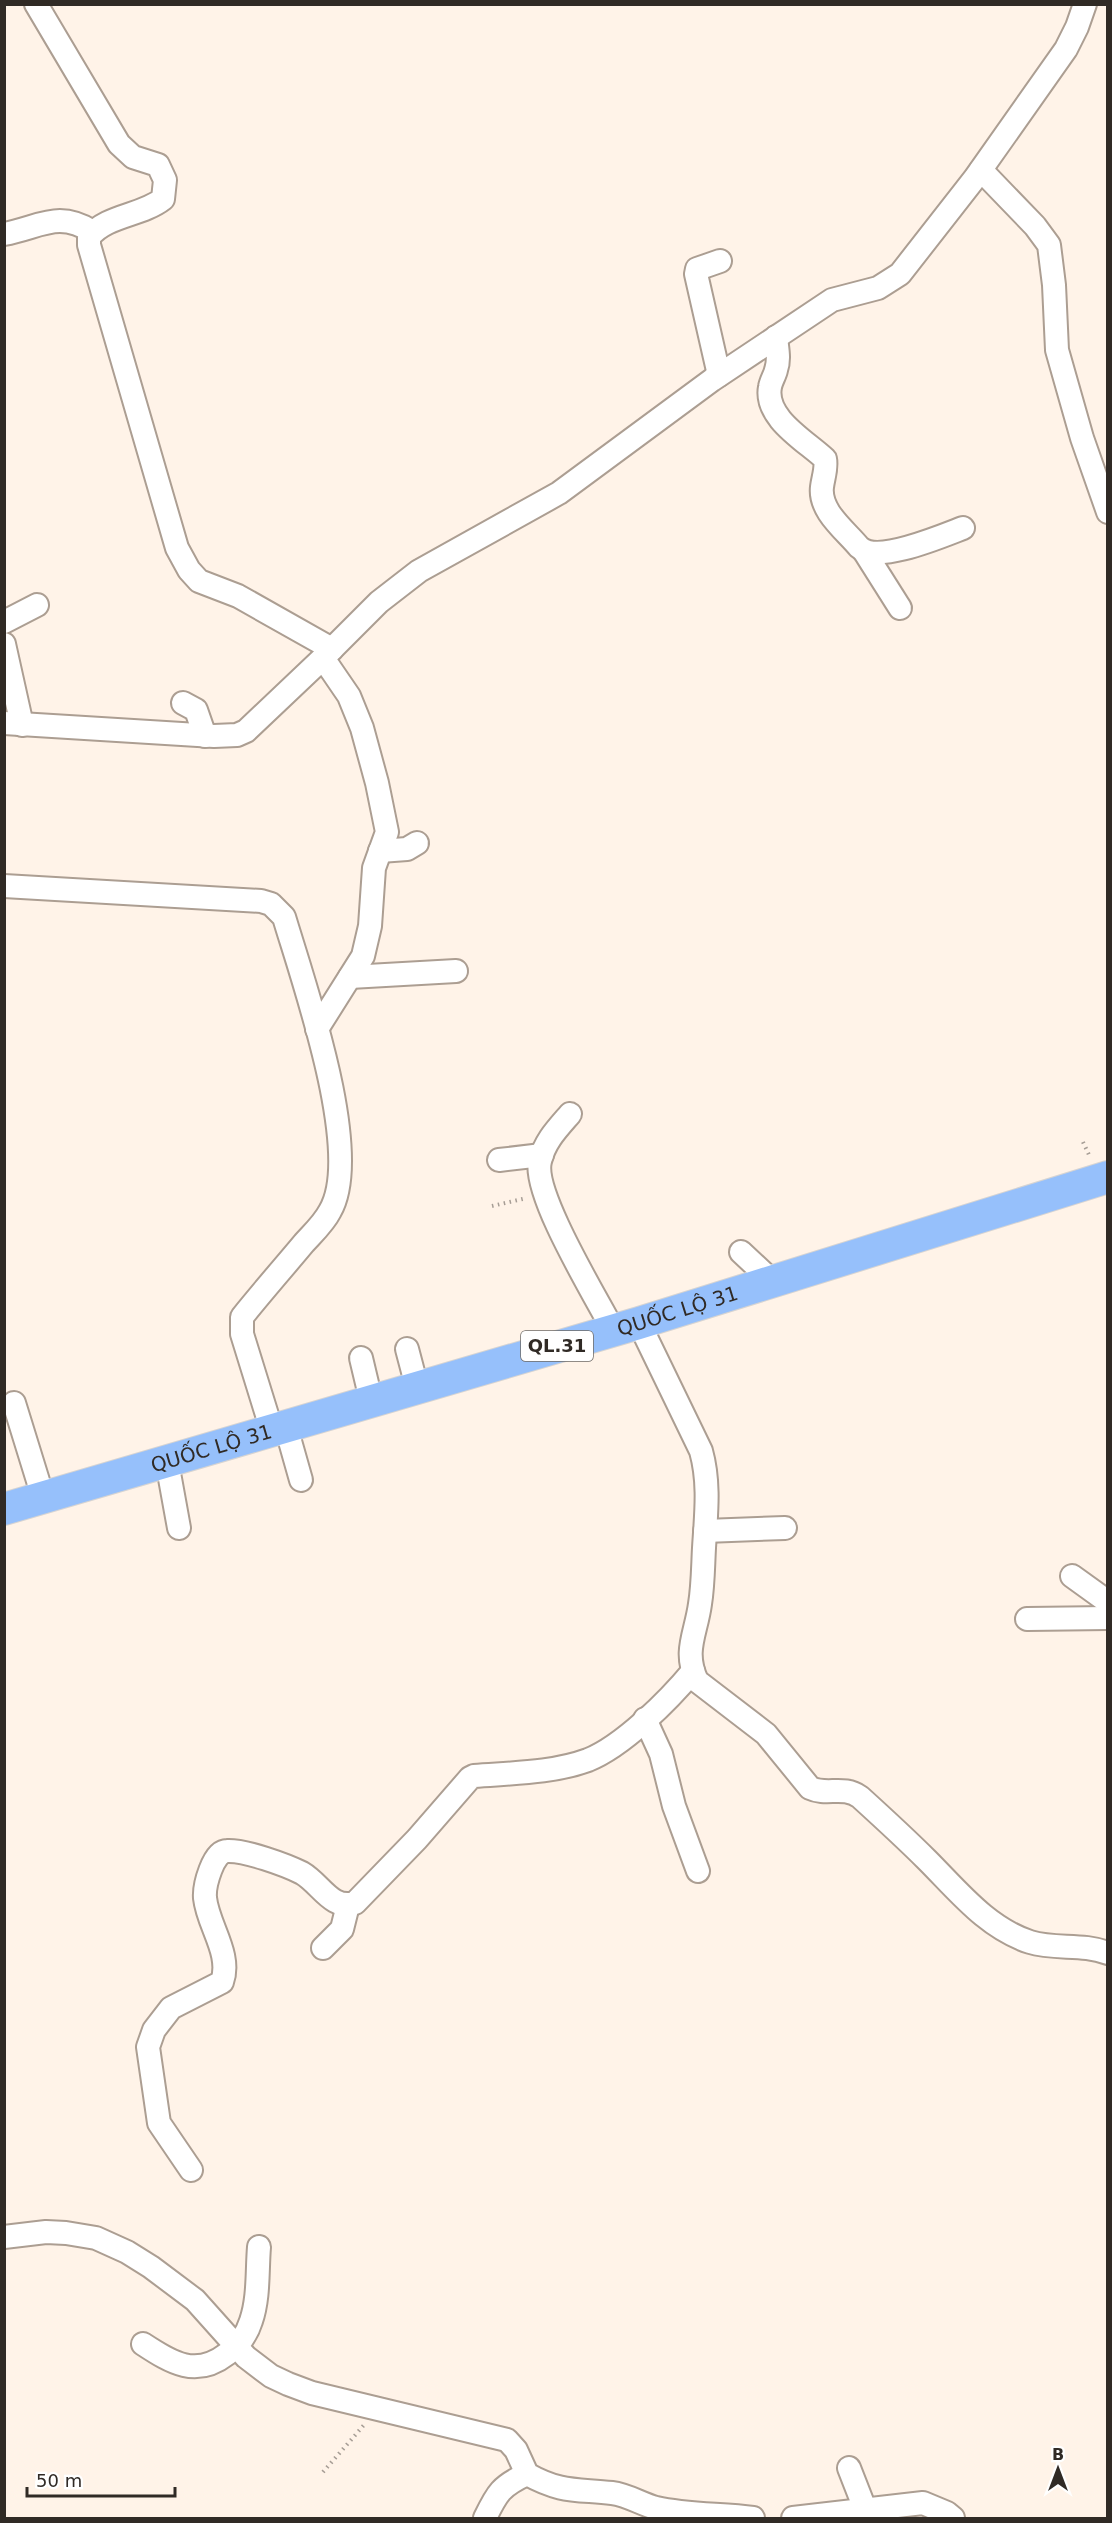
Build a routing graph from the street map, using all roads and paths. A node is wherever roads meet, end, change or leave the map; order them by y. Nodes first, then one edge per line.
1 (36, 4) edge
2 (1084, 4) edge
3 (981, 170) junction
4 (93, 232) junction
5 (4, 234) edge
6 (720, 261) dead end
7 (776, 337) junction
8 (719, 375) junction
9 (1107, 512) edge
10 (963, 528) dead end
11 (864, 551) junction
12 (37, 605) dead end
13 (900, 608) dead end
14 (4, 622) edge
15 (4, 644) edge
16 (328, 654) junction
17 (183, 703) dead end
18 (13, 724) edge
19 (205, 736) junction
20 (417, 843) dead end
21 (380, 852) junction
22 (4, 886) edge
23 (456, 971) dead end
24 (350, 977) junction
25 (317, 1029) junction
26 (570, 1114) dead end
27 (542, 1155) junction
28 (499, 1160) dead end
29 (1107, 1177) edge
30 (545, 1193) junction
31 (492, 1206) dead end
32 (741, 1252) dead end
33 (772, 1281) junction
34 (626, 1326) junction
35 (407, 1349) dead end
36 (361, 1358) dead end
37 (417, 1387) junction
38 (371, 1400) junction
39 (14, 1403) dead end
40 (279, 1429) junction
41 (167, 1462) junction
42 (301, 1480) dead end
43 (43, 1497) junction
44 (4, 1509) edge
45 (179, 1528) dead end
46 (785, 1528) dead end
47 (705, 1531) junction
48 (1072, 1576) dead end
49 (1107, 1602) edge
50 (1107, 1618) edge
51 (1028, 1619) dead end
52 (693, 1671) junction
53 (645, 1719) junction
54 (698, 1871) dead end
55 (348, 1905) junction
56 (323, 1948) dead end
57 (1107, 1953) edge
58 (191, 2170) dead end
59 (4, 2237) edge
60 (259, 2247) dead end
61 (143, 2344) dead end
62 (237, 2347) junction
63 (379, 2408) junction
64 (849, 2468) dead end
65 (323, 2472) dead end
66 (527, 2474) junction
67 (865, 2509) junction
68 (485, 2518) edge
69 (753, 2518) edge
70 (793, 2518) edge
71 (954, 2518) edge

1 - 4 street
2 - 3 street
3 - 7 street
3 - 9 street
4 - 5 street
4 - 16 street
6 - 8 street
7 - 8 street
7 - 11 street
8 - 16 street
10 - 11 street
11 - 13 street
12 - 14 street
15 - 18 street
16 - 19 street
16 - 21 street
17 - 19 street
18 - 19 street
20 - 21 street
21 - 24 street
22 - 25 street
23 - 24 street
24 - 25 street
25 - 40 street
26 - 27 street
27 - 28 street
27 - 30 street
29 - 33 highway, QUỐC LỘ 31 / QL.31
30 - 31 path
30 - 34 street
32 - 33 street
33 - 34 highway, QUỐC LỘ 31 / QL.31
34 - 37 highway, QUỐC LỘ 31 / QL.31
34 - 47 street
35 - 37 street
36 - 38 street
37 - 38 highway, QUỐC LỘ 31 / QL.31
38 - 40 highway, QUỐC LỘ 31 / QL.31
39 - 43 street
40 - 41 highway, QUỐC LỘ 31 / QL.31
40 - 42 street
41 - 43 highway, QUỐC LỘ 31 / QL.31
41 - 45 street
43 - 44 highway, QUỐC LỘ 31 / QL.31
46 - 47 street
47 - 52 street
48 - 49 street
50 - 51 street
52 - 53 street
52 - 57 street
53 - 54 street
53 - 55 street
55 - 56 street
55 - 58 street
59 - 62 street
60 - 62 street
61 - 62 street
62 - 63 street
63 - 65 path
63 - 66 street
64 - 67 street
66 - 68 street
66 - 69 street
67 - 70 street
67 - 71 street

